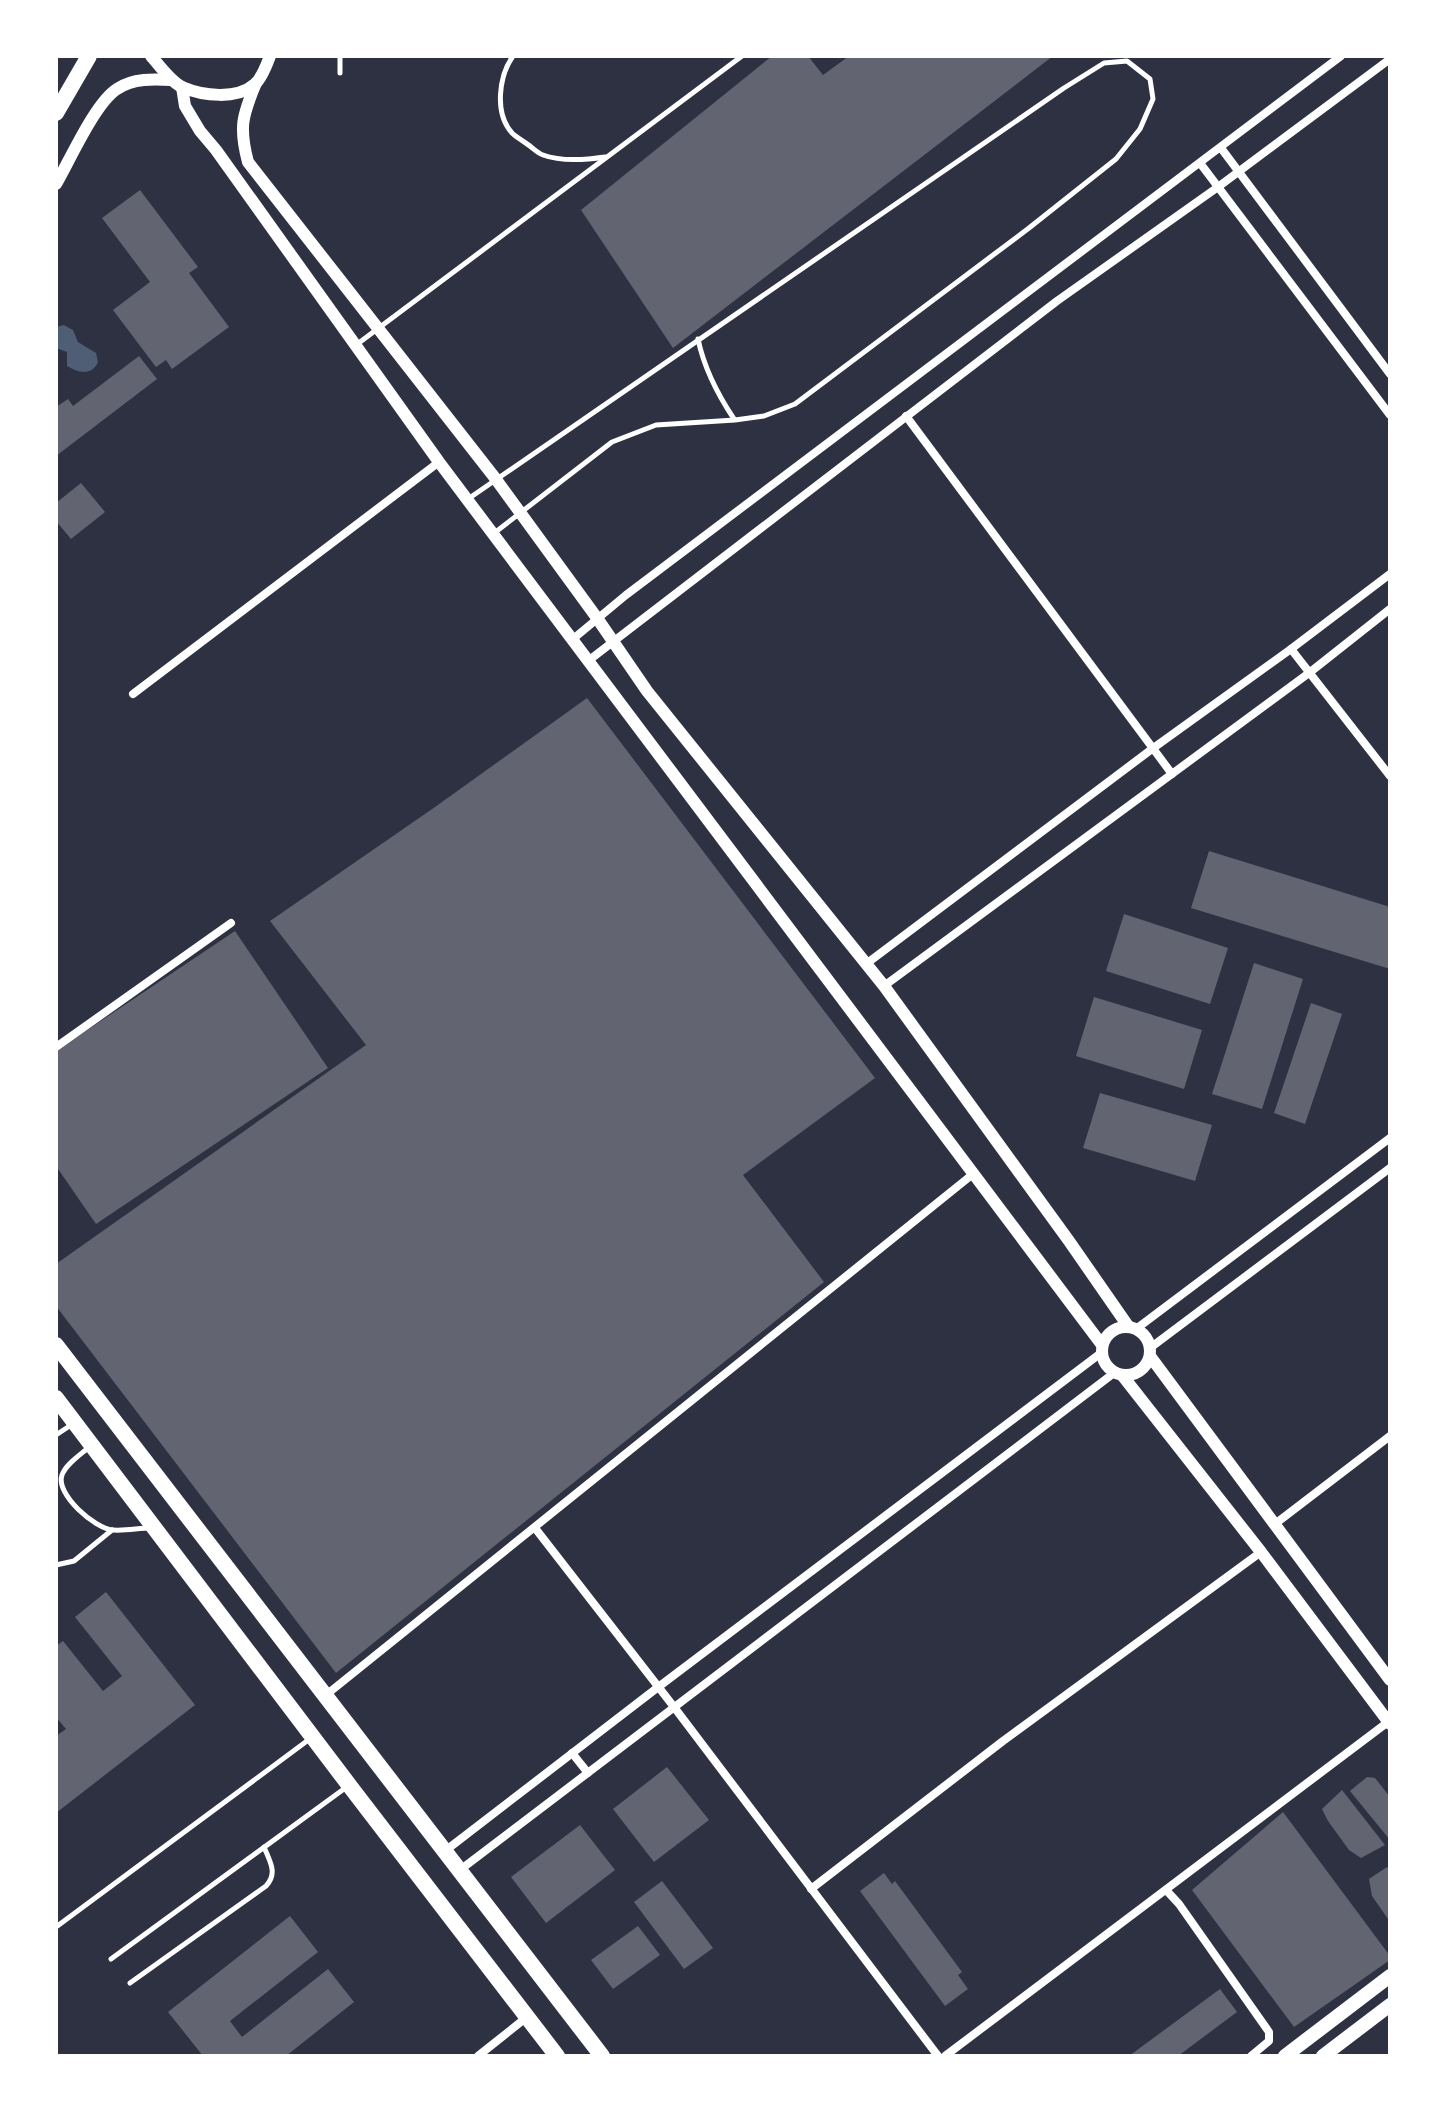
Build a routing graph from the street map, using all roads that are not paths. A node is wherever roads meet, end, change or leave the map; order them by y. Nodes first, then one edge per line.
1 (89, 56) edge
2 (151, 56) edge
3 (270, 56) edge
4 (340, 56) edge
5 (513, 56) edge
6 (742, 56) edge
7 (1341, 56) edge
8 (1390, 59) edge
9 (340, 73) dead end
10 (177, 83) junction
11 (256, 83) junction
12 (56, 113) edge
13 (1221, 148) junction
14 (608, 156) junction
15 (1200, 163) junction
16 (1238, 172) junction
17 (56, 184) edge
18 (1218, 187) junction
19 (277, 199) junction
20 (260, 211) junction
21 (377, 328) junction
22 (698, 339) junction
23 (356, 345) junction
24 (1390, 374) edge
25 (1390, 415) edge
26 (906, 416) junction
27 (735, 420) junction
28 (439, 462) junction
29 (495, 478) junction
30 (467, 499) junction
31 (520, 512) junction
32 (493, 534) junction
33 (1390, 574) edge
34 (1390, 609) edge
35 (597, 618) junction
36 (573, 639) junction
37 (612, 642) junction
38 (1291, 649) junction
39 (588, 661) junction
40 (1309, 673) junction
41 (133, 694) dead end
42 (1152, 749) junction
43 (1172, 774) junction
44 (1390, 776) edge
45 (231, 923) dead end
46 (866, 964) junction
47 (884, 986) junction
48 (56, 1047) edge
49 (1390, 1138) edge
50 (1390, 1168) edge
51 (973, 1174) junction
52 (1132, 1328) junction
53 (56, 1345) edge
54 (1102, 1349) junction
55 (1150, 1352) junction
56 (1118, 1374) junction
57 (56, 1398) edge
58 (74, 1423) junction
59 (56, 1435) edge
60 (1390, 1436) edge
61 (92, 1444) junction
62 (59, 1477) edge
63 (1275, 1524) junction
64 (154, 1528) junction
65 (535, 1528) junction
66 (112, 1530) junction
67 (1261, 1552) junction
68 (56, 1565) edge
69 (1390, 1680) edge
70 (657, 1688) junction
71 (325, 1696) junction
72 (674, 1707) junction
73 (1389, 1723) edge
74 (312, 1737) junction
75 (572, 1753) junction
76 (588, 1773) junction
77 (349, 1785) junction
78 (264, 1847) junction
79 (445, 1851) junction
80 (459, 1871) junction
81 (811, 1889) junction
82 (1166, 1890) junction
83 (56, 1927) edge
84 (111, 1959) dead end
85 (1390, 1976) edge
86 (130, 1983) dead end
87 (1390, 2005) edge
88 (527, 2017) junction
89 (478, 2056) edge
90 (557, 2056) edge
91 (602, 2056) edge
92 (938, 2056) edge
93 (945, 2056) edge
94 (1251, 2056) edge
95 (1285, 2056) edge
96 (1323, 2056) edge

1 - 12 main road
2 - 10 street
3 - 11 street
4 - 9 lane
5 - 14 lane
6 - 14 lane
7 - 13 street
8 - 16 street
10 - 11 street
10 - 17 street
10 - 20 street
11 - 19 street
13 - 15 street
13 - 16 street
14 - 21 lane
15 - 18 street
15 - 35 street
16 - 18 street
16 - 24 street
18 - 25 street
18 - 26 street
19 - 20 street
19 - 21 street
20 - 23 street
21 - 23 lane
21 - 29 street
22 - 27 lane
22 - 27 lane
22 - 29 lane
23 - 28 street
26 - 37 street
26 - 42 street
27 - 31 lane
28 - 30 street
28 - 41 street
29 - 30 lane
29 - 31 street
30 - 32 street
31 - 32 lane
31 - 35 street
32 - 36 street
33 - 38 street
34 - 40 street
35 - 36 street
35 - 37 street
36 - 39 street
37 - 39 street
37 - 46 street
38 - 40 street
38 - 42 street
39 - 51 street
40 - 43 street
40 - 44 street
42 - 43 street
42 - 46 street
43 - 47 street
45 - 48 street
46 - 47 street
47 - 52 street
49 - 52 street
50 - 55 street
51 - 54 street
51 - 65 street
52 - 54 street
52 - 55 street
53 - 71 main road
54 - 56 street
54 - 70 street
55 - 56 street
55 - 63 street
56 - 67 street
56 - 72 street
57 - 58 main road
58 - 59 lane
58 - 61 main road
60 - 63 street
61 - 62 lane
61 - 64 main road
62 - 66 lane
63 - 69 street
64 - 66 lane
64 - 74 main road
65 - 70 street
65 - 71 street
66 - 68 lane
67 - 73 street
67 - 81 street
70 - 72 street
70 - 75 street
71 - 79 main road
72 - 76 street
72 - 81 street
73 - 82 street
74 - 77 main road
74 - 83 lane
75 - 76 street
75 - 79 street
76 - 80 street
77 - 78 lane
77 - 88 main road
78 - 84 lane
78 - 86 lane
79 - 80 main road
80 - 91 main road
81 - 92 street
82 - 93 street
82 - 94 street
85 - 95 main road
87 - 96 main road
88 - 89 street
88 - 90 main road

